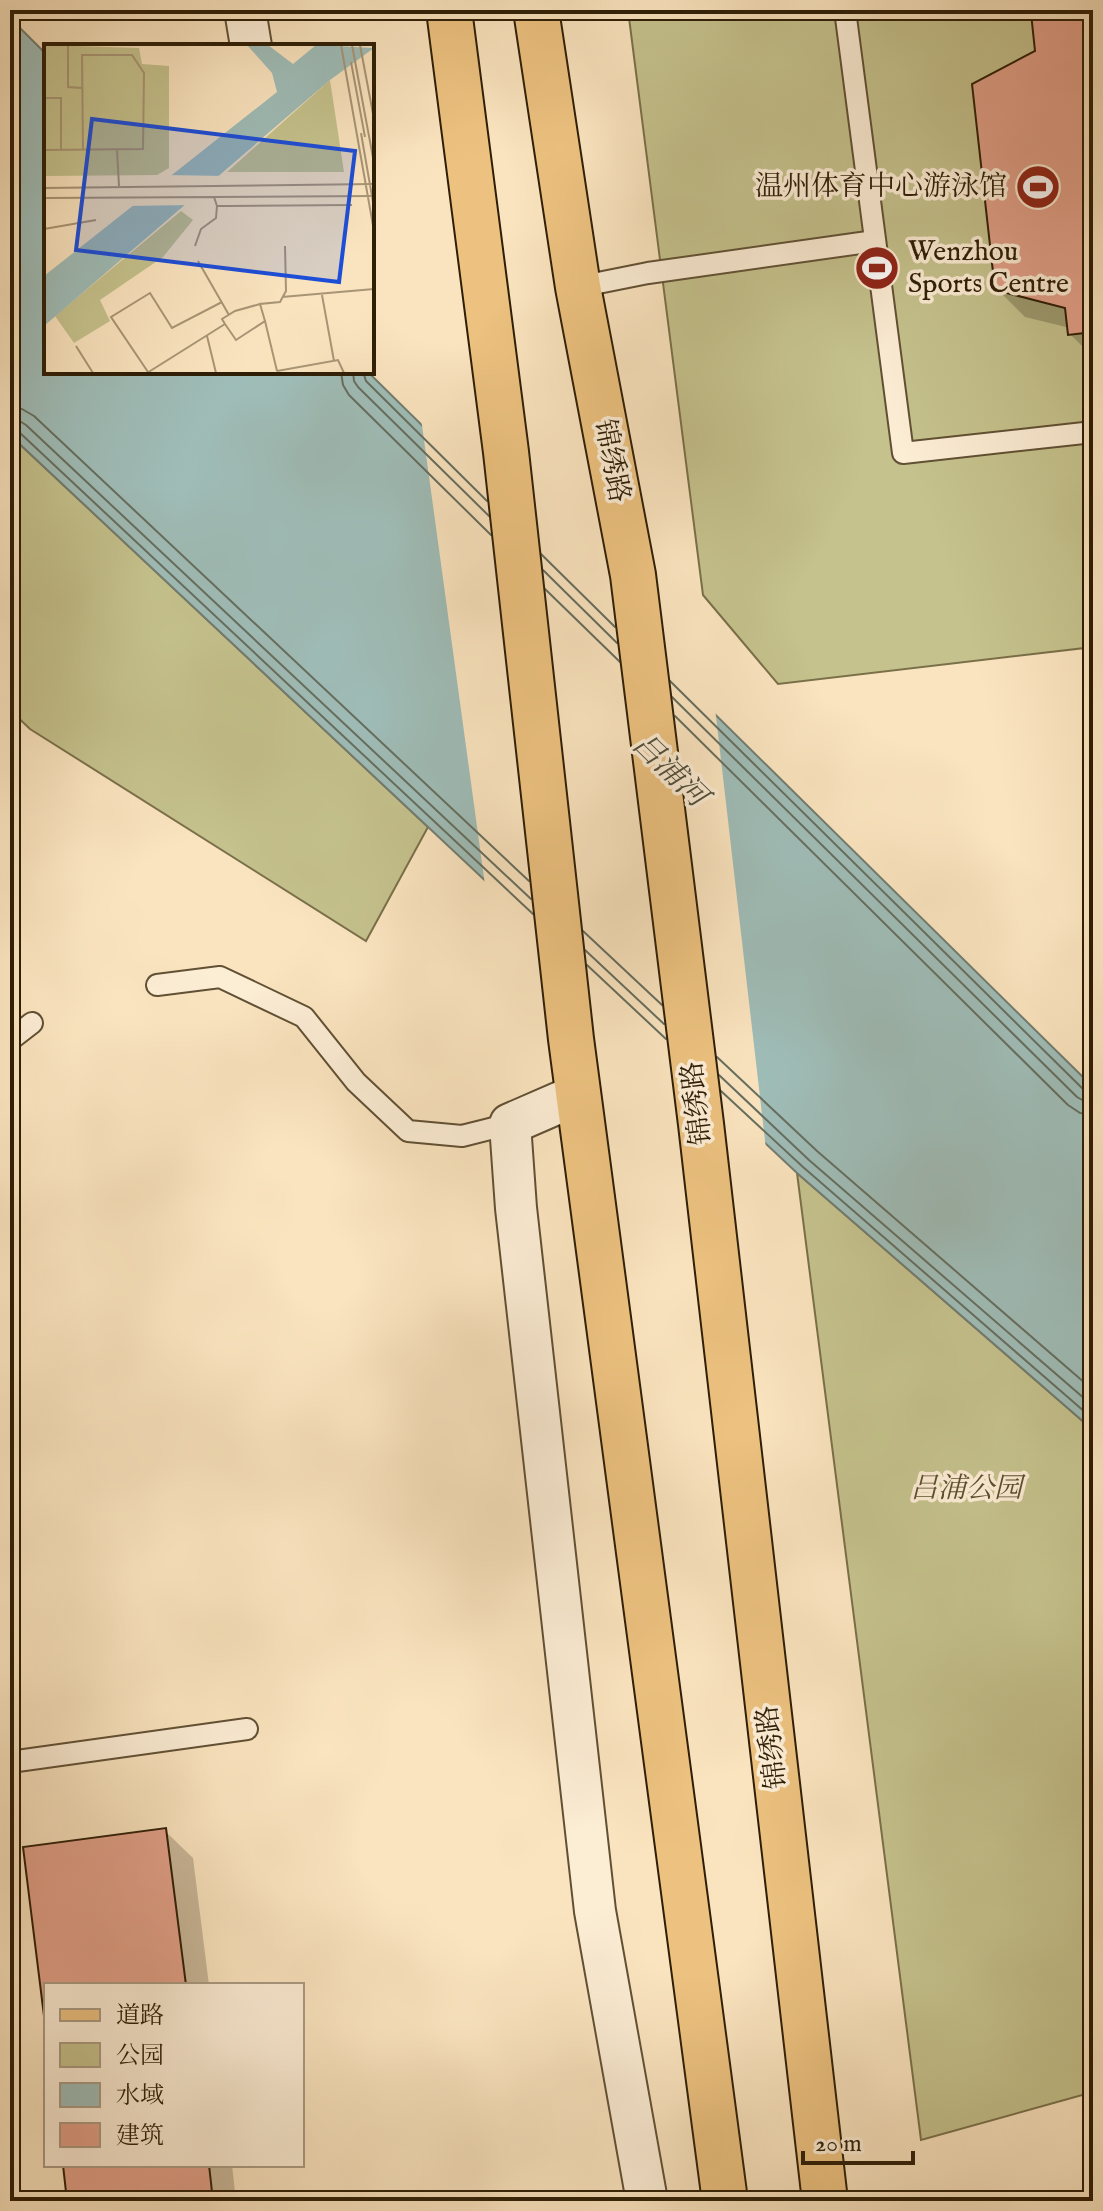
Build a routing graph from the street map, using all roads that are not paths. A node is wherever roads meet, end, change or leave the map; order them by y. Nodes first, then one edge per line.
1 (245, 10) edge
2 (449, 10) edge
3 (536, 10) edge
4 (845, 10) edge
5 (251, 44) edge
6 (875, 241) junction
7 (578, 287) junction
8 (1093, 432) edge
9 (157, 985) dead end
10 (32, 1023) dead end
11 (10, 1040) edge
12 (579, 1094) junction
13 (510, 1124) junction
14 (247, 1729) dead end
15 (10, 1762) edge
16 (647, 2201) edge
17 (725, 2201) edge
18 (825, 2201) edge

1 - 5 street
2 - 12 main road
3 - 7 main road, 锦绣路
4 - 6 lane
6 - 7 lane
6 - 8 lane
7 - 18 main road, 锦绣路
9 - 13 lane
10 - 11 lane
12 - 13 street
12 - 17 main road
13 - 16 street
14 - 15 lane

